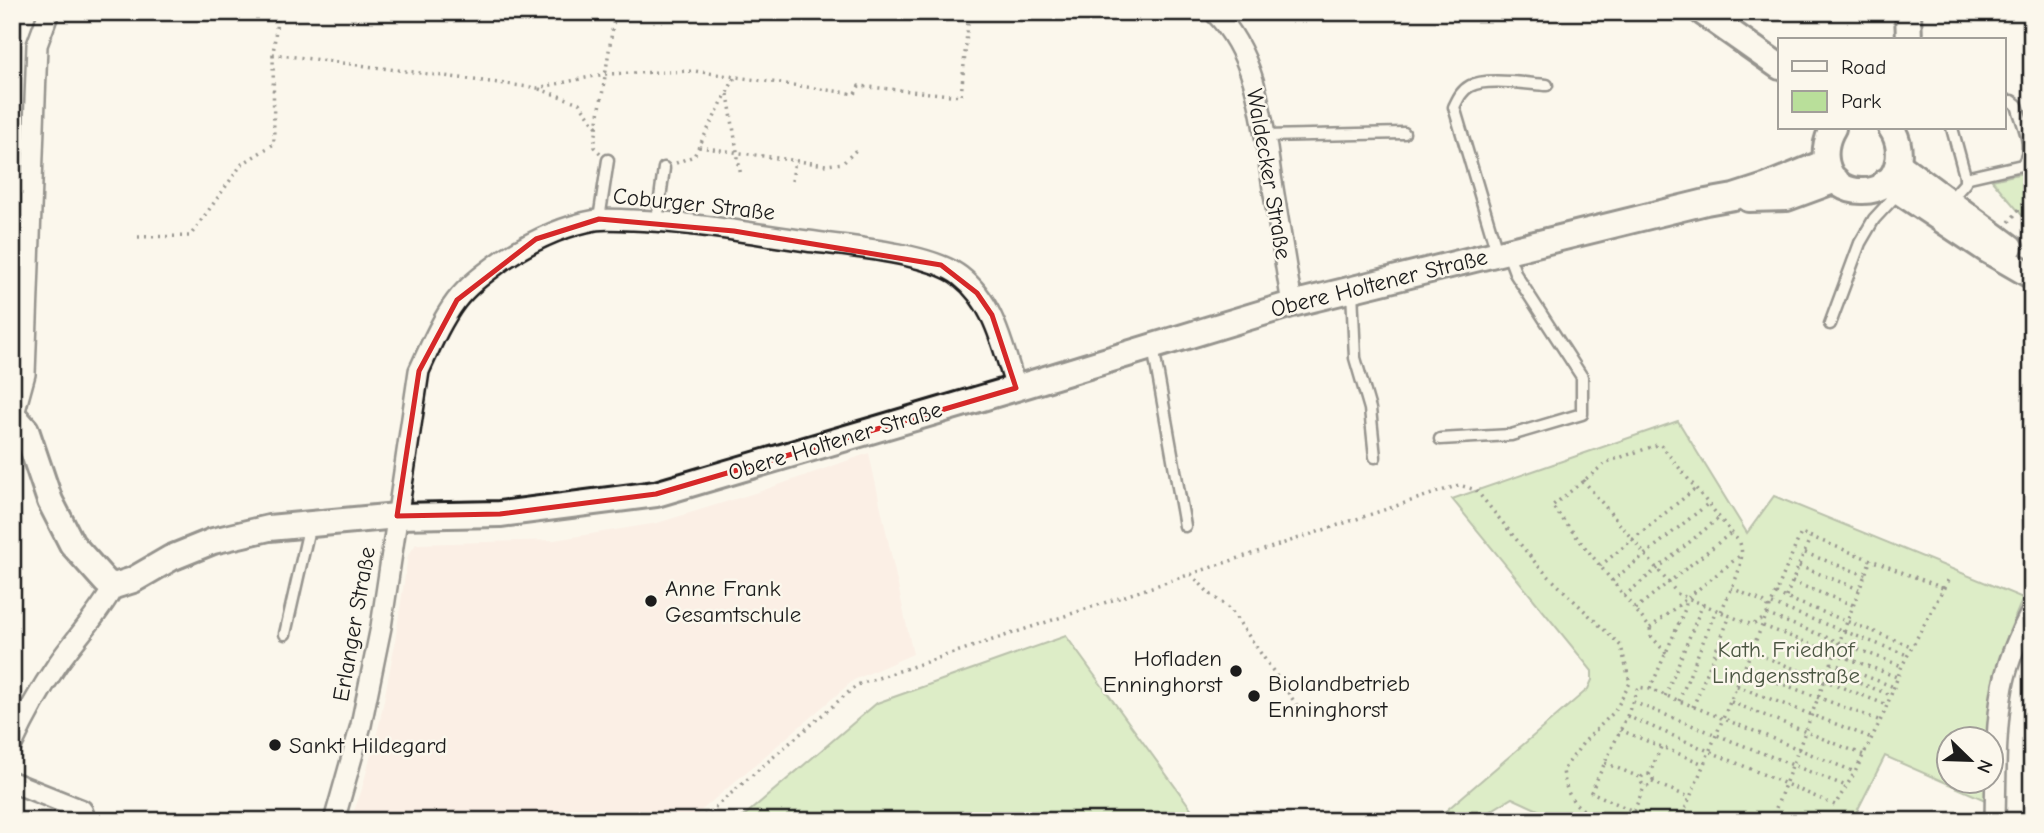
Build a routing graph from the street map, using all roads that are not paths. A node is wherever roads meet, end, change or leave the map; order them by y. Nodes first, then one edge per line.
1 (49, 12) edge
2 (1214, 12) edge
3 (1908, 12) edge
4 (1709, 18) edge
5 (1909, 38) edge
6 (1778, 66) edge
7 (1778, 79) edge
8 (1547, 85) dead end
9 (2006, 101) edge
10 (1831, 130) edge
11 (1894, 130) edge
12 (1953, 130) edge
13 (1404, 133) dead end
14 (1264, 136) junction
15 (608, 160) road end
16 (664, 168) road end
17 (1831, 171) junction
18 (1965, 178) junction
19 (1894, 179) junction
20 (22, 184) edge
21 (1949, 202) junction
22 (599, 219) junction
23 (657, 221) junction
24 (1502, 251) junction
25 (2032, 265) edge
26 (2032, 276) edge
27 (1352, 289) junction
28 (1292, 304) junction
29 (1830, 324) dead end
30 (1153, 347) junction
31 (1016, 388) junction
32 (13, 414) edge
33 (1440, 439) dead end
34 (1375, 457) dead end
35 (397, 516) junction
36 (310, 524) junction
37 (1185, 526) dead end
38 (114, 586) junction
39 (2032, 611) edge
40 (285, 634) dead end
41 (12, 745) edge
42 (12, 782) edge
43 (86, 821) edge
44 (334, 821) edge
45 (1995, 821) edge

1 - 20 street
2 - 14 street, Waldecker Straße
3 - 5 street
4 - 6 street
4 - 7 street
8 - 24 lane
9 - 18 lane
10 - 17 street
11 - 19 street
12 - 18 lane
13 - 14 lane
14 - 28 street, Waldecker Straße
15 - 22 lane
16 - 23 lane
17 - 19 street
17 - 24 street, Obere Holtener Straße
18 - 21 lane
19 - 21 street
19 - 26 street
19 - 29 lane
20 - 32 street
21 - 25 street
22 - 23 street, Coburger Straße
22 - 35 street, Coburger Straße
23 - 31 street, Coburger Straße
24 - 27 street, Obere Holtener Straße
24 - 33 lane
27 - 28 street, Obere Holtener Straße
27 - 34 lane
28 - 30 street, Obere Holtener Straße
30 - 31 street, Obere Holtener Straße
30 - 37 lane
31 - 35 street, Obere Holtener Straße
32 - 38 street
35 - 36 street, Obere Holtener Straße
35 - 44 street, Erlanger Straße
36 - 38 street, Obere Holtener Straße
36 - 40 lane
38 - 41 street
39 - 45 street
42 - 43 street

